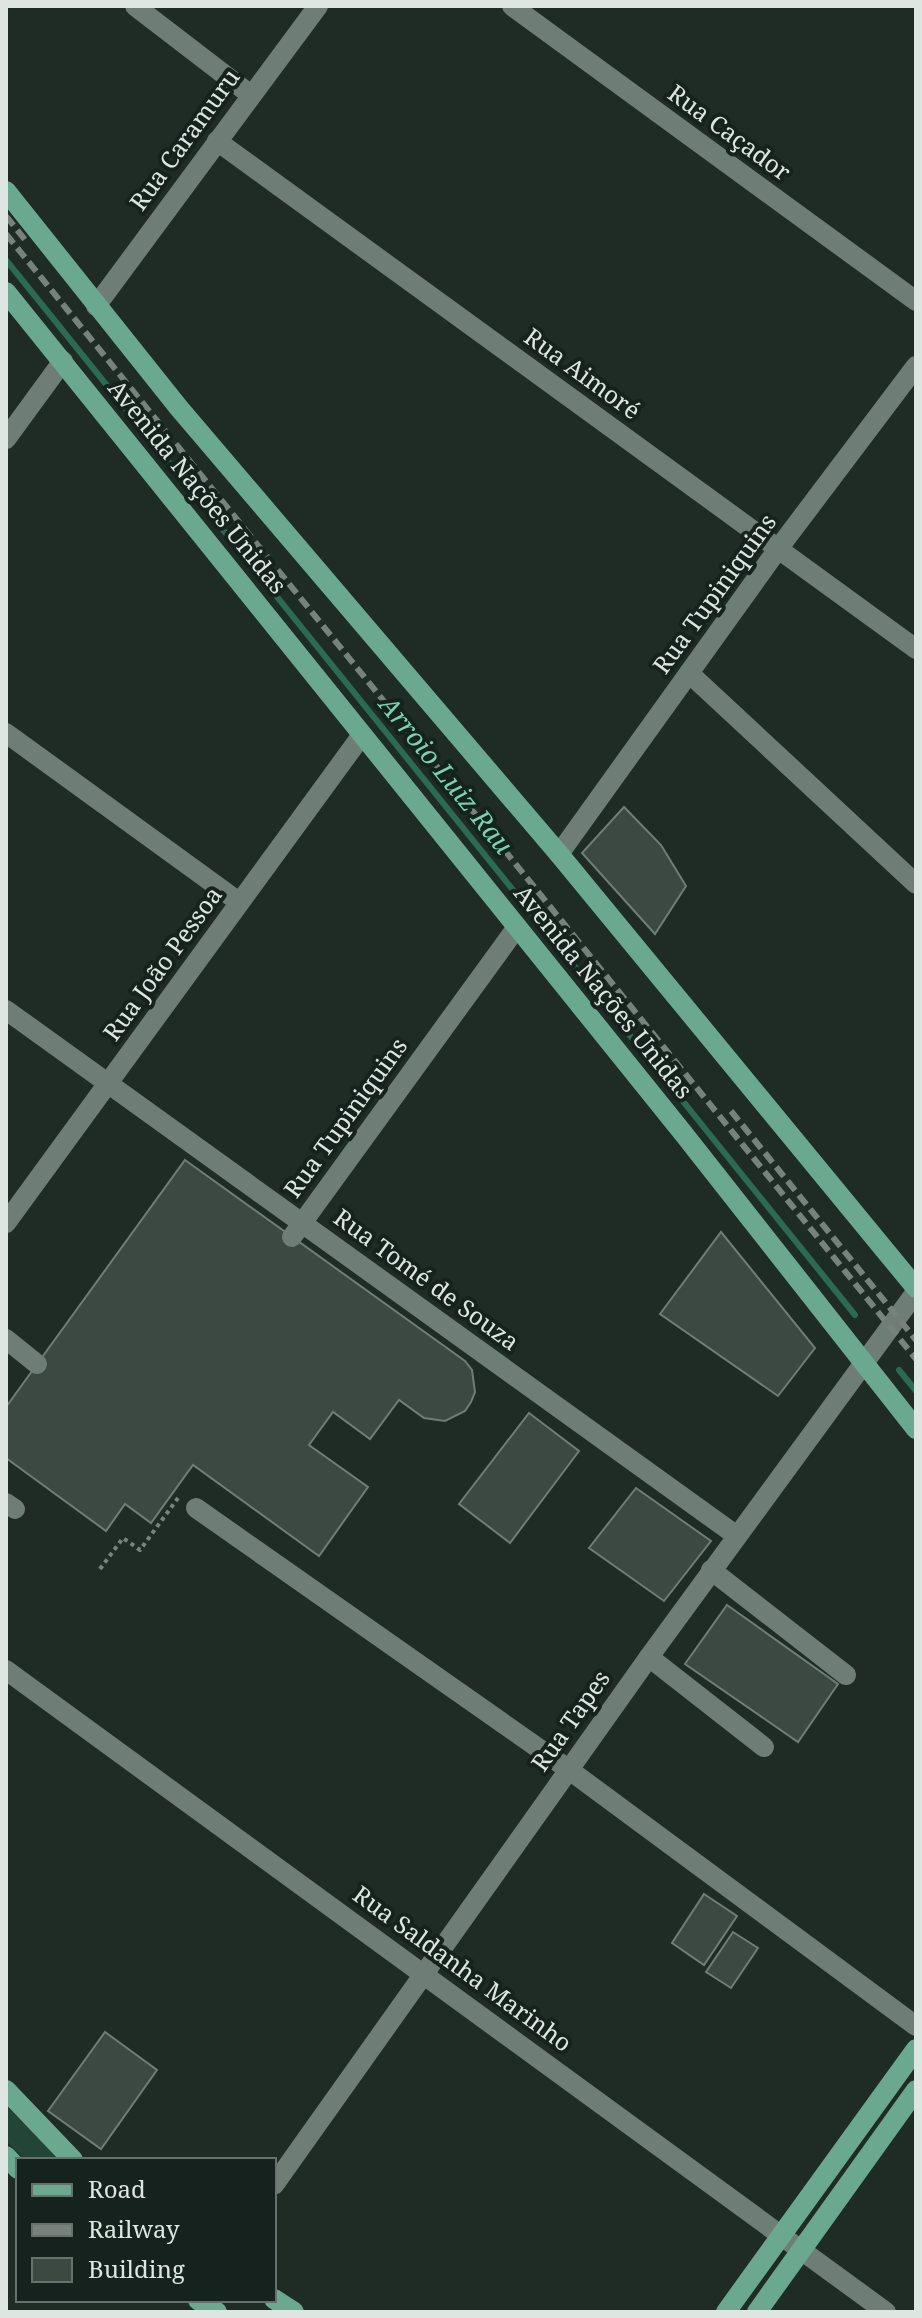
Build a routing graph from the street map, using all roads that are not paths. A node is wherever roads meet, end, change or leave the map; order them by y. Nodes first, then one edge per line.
1 (135, 6) edge
2 (318, 6) edge
3 (512, 6) edge
4 (251, 95) junction
5 (217, 141) junction
6 (6, 191) edge
7 (6, 292) edge
8 (916, 301) edge
9 (96, 306) junction
10 (63, 361) junction
11 (916, 366) edge
12 (6, 439) edge
13 (778, 549) junction
14 (916, 649) edge
15 (689, 673) junction
16 (6, 733) edge
17 (362, 735) junction
18 (559, 854) junction
19 (916, 884) edge
20 (239, 902) junction
21 (517, 927) junction
22 (6, 1010) edge
23 (108, 1085) junction
24 (6, 1223) edge
25 (297, 1230) junction
26 (916, 1290) edge
27 (6, 1339) edge
28 (862, 1363) junction
29 (37, 1364) dead end
30 (916, 1429) edge
31 (196, 1508) road end
32 (737, 1536) junction
33 (711, 1570) junction
34 (649, 1657) junction
35 (6, 1670) edge
36 (846, 1675) dead end
37 (764, 1747) dead end
38 (568, 1769) junction
39 (426, 1974) junction
40 (916, 2026) edge
41 (916, 2049) edge
42 (6, 2090) edge
43 (916, 2090) edge
44 (71, 2158) edge
45 (276, 2182) edge
46 (780, 2237) junction
47 (800, 2251) junction
48 (276, 2300) edge
49 (294, 2312) edge
50 (726, 2312) edge
51 (757, 2312) edge
52 (886, 2312) edge

1 - 4 street
2 - 4 street, Rua Caramuru
3 - 8 street, Rua Caçador
4 - 5 street, Rua Caramuru
5 - 9 street, Rua Caramuru
5 - 13 street, Rua Aimoré
6 - 9 main road, Avenida Nações Unidas
7 - 10 main road, Avenida Nações Unidas
9 - 18 main road, Avenida Nações Unidas
10 - 12 street
10 - 17 main road, Avenida Nações Unidas
11 - 13 street, Rua Tupiniquins
13 - 14 street, Rua Aimoré
13 - 15 street, Rua Tupiniquins
15 - 18 street, Rua Tupiniquins
15 - 19 street
16 - 20 street
17 - 20 street, Rua João Pessoa
17 - 21 main road, Avenida Nações Unidas
18 - 26 main road, Avenida Nações Unidas
20 - 23 street, Rua João Pessoa
21 - 25 street, Rua Tupiniquins
21 - 28 main road, Avenida Nações Unidas
22 - 23 street, Rua Tomé de Souza
23 - 24 street, Rua João Pessoa
23 - 25 street, Rua Tomé de Souza
25 - 32 street, Rua Tomé de Souza
26 - 28 street, Rua Tapes
27 - 29 street
28 - 30 main road, Avenida Nações Unidas
28 - 32 street, Rua Tapes
31 - 38 street
32 - 33 street, Rua Tapes
33 - 34 street, Rua Tapes
33 - 36 street
34 - 37 street
34 - 38 street, Rua Tapes
35 - 39 street, Rua Saldanha Marinho
38 - 39 street, Rua Tapes
38 - 40 street
39 - 45 street, Rua Tapes
39 - 46 street, Rua Saldanha Marinho
41 - 46 main road
42 - 44 main road
43 - 47 main road
46 - 47 street, Rua Saldanha Marinho
46 - 50 main road
47 - 51 main road
47 - 52 street, Rua Saldanha Marinho
48 - 49 main road

